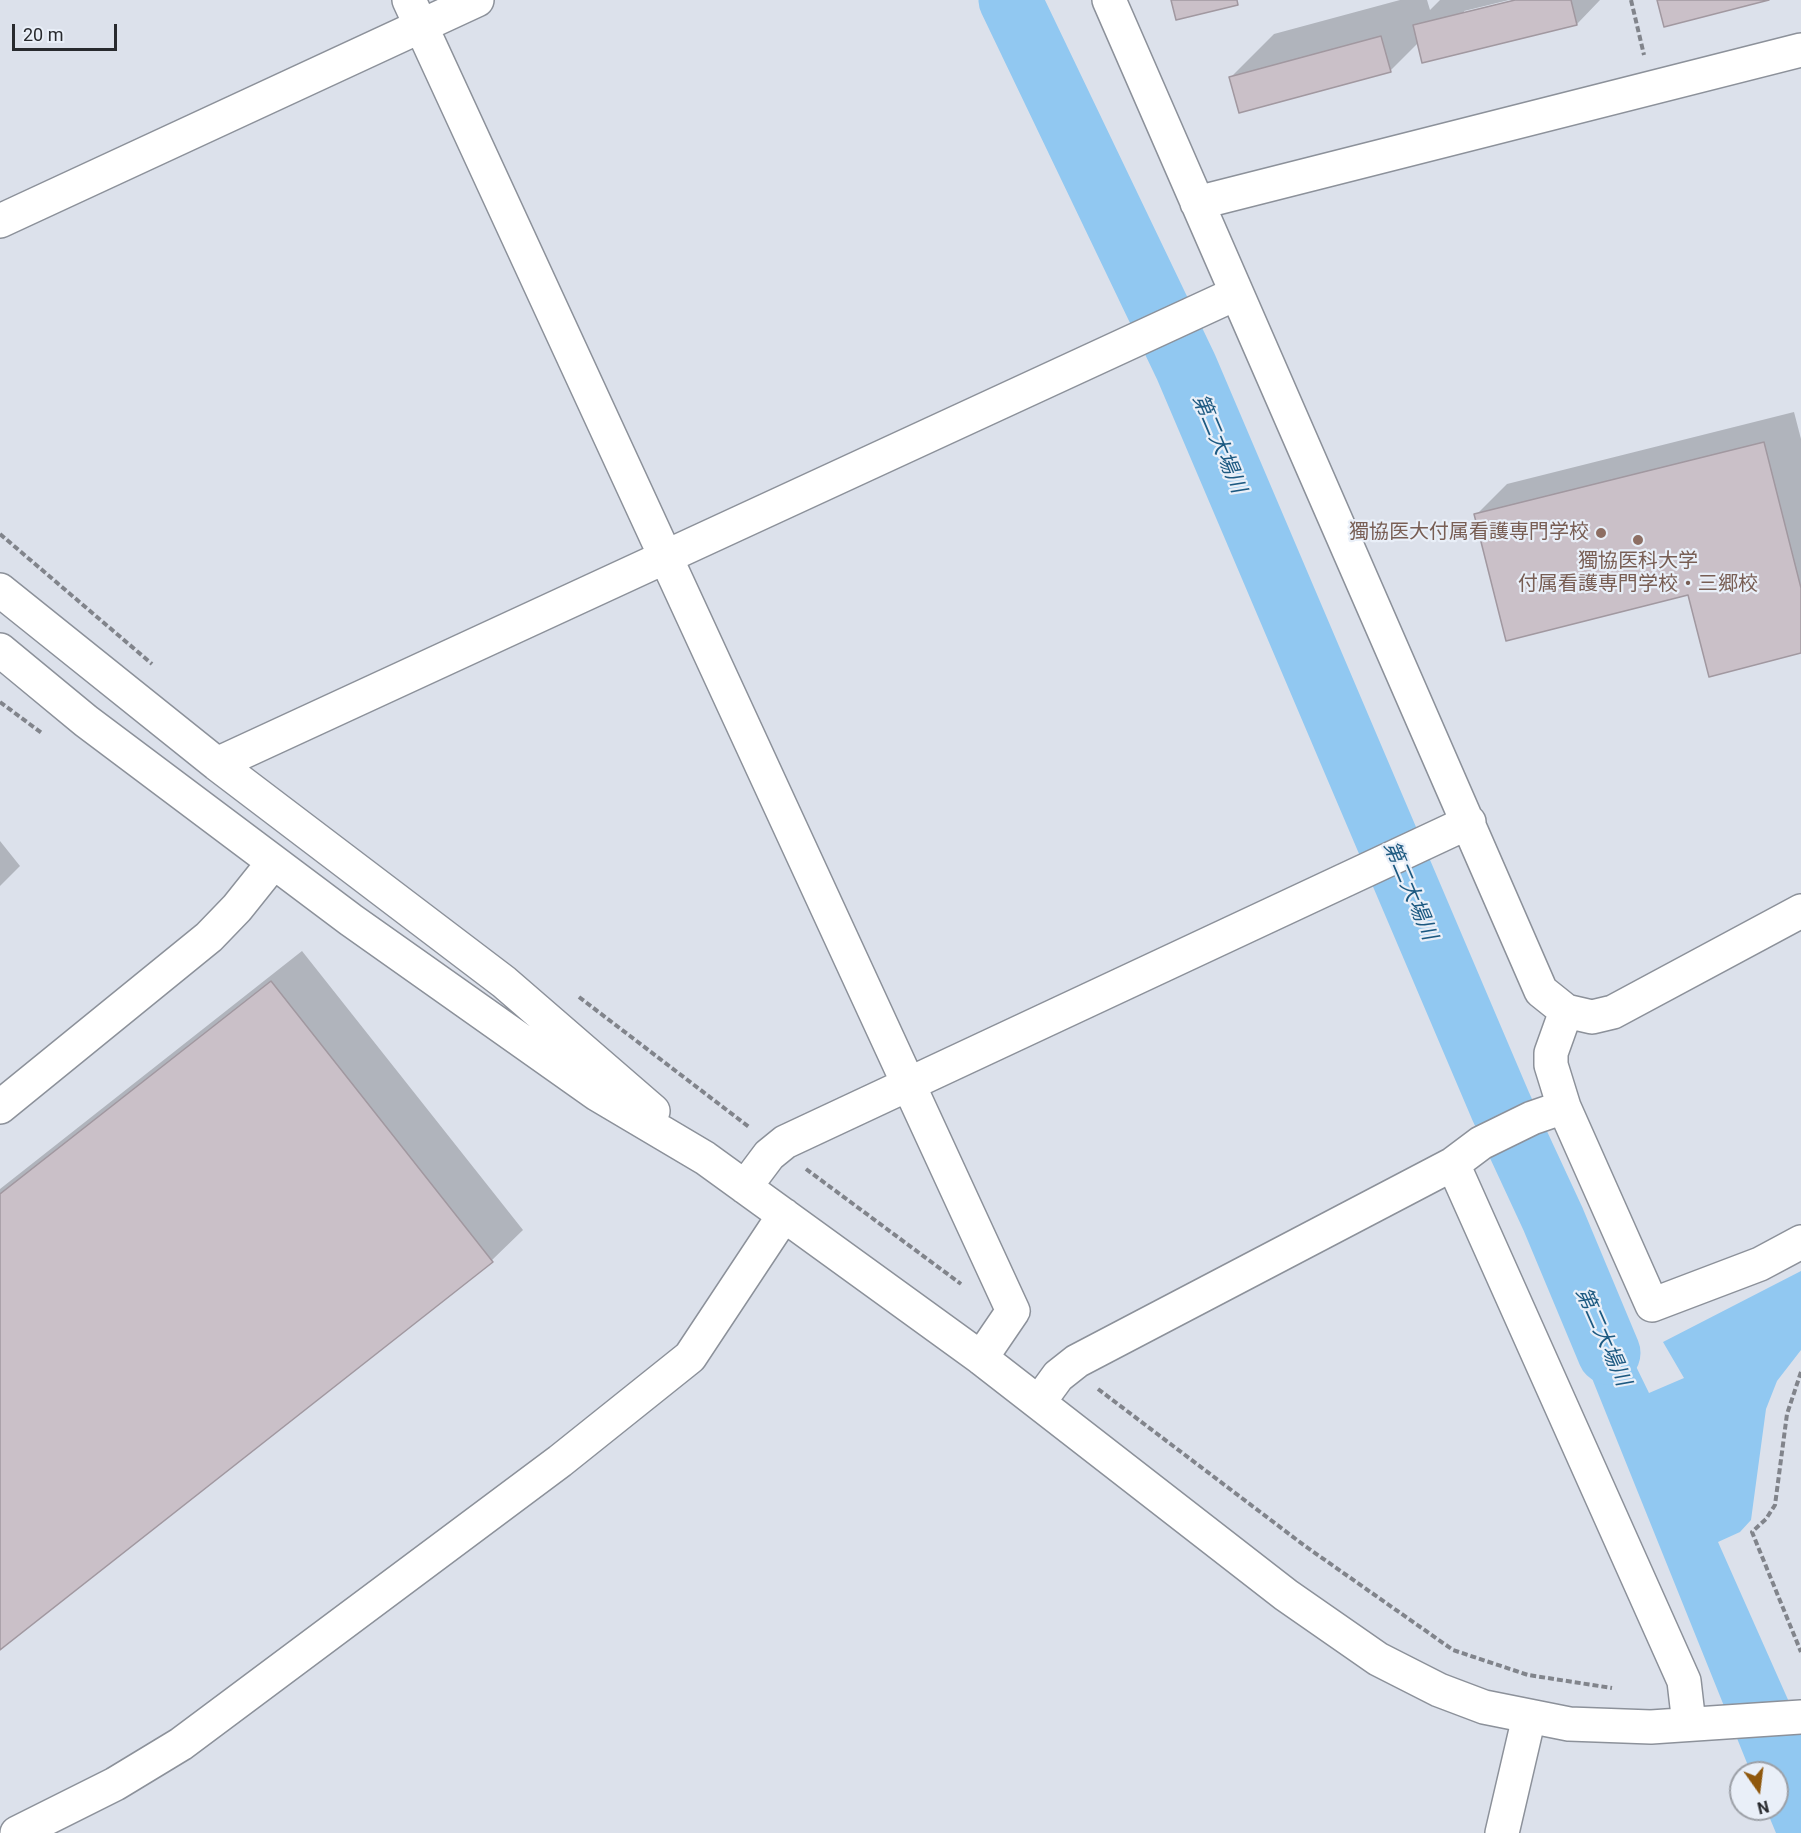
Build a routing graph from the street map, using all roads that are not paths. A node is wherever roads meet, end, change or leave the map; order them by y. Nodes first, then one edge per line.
1 (477, 0) edge
2 (1109, 0) edge
3 (415, 13) edge
4 (1801, 50) edge
5 (1197, 203) junction
6 (0, 221) edge
7 (1235, 294) junction
8 (666, 556) junction
9 (0, 590) edge
10 (0, 650) edge
11 (217, 764) junction
12 (1469, 822) junction
13 (273, 863) junction
14 (1801, 911) edge
15 (1566, 1011) junction
16 (909, 1083) junction
17 (0, 1107) edge
18 (1564, 1107) junction
19 (705, 1158) junction
20 (1453, 1164) junction
21 (745, 1187) junction
22 (784, 1215) junction
23 (1801, 1242) edge
24 (981, 1358) junction
25 (1039, 1402) junction
26 (1529, 1717) junction
27 (1801, 1717) edge
28 (1700, 1723) junction
29 (17, 1833) edge
30 (1502, 1833) edge

1 - 3 street
2 - 5 street
3 - 6 street
3 - 8 street
4 - 5 street
5 - 7 street
7 - 8 street
7 - 12 street
8 - 11 street
8 - 16 street
9 - 11 street
10 - 13 street
11 - 19 street
12 - 15 street
12 - 16 street
13 - 17 street
13 - 19 street
14 - 15 street
15 - 18 street
16 - 21 street
16 - 24 street
18 - 20 street
18 - 23 street
19 - 21 street
20 - 25 street
20 - 28 street
21 - 22 street
22 - 24 street
22 - 29 street
24 - 25 street
25 - 26 street
26 - 28 street
26 - 30 street
27 - 28 street

